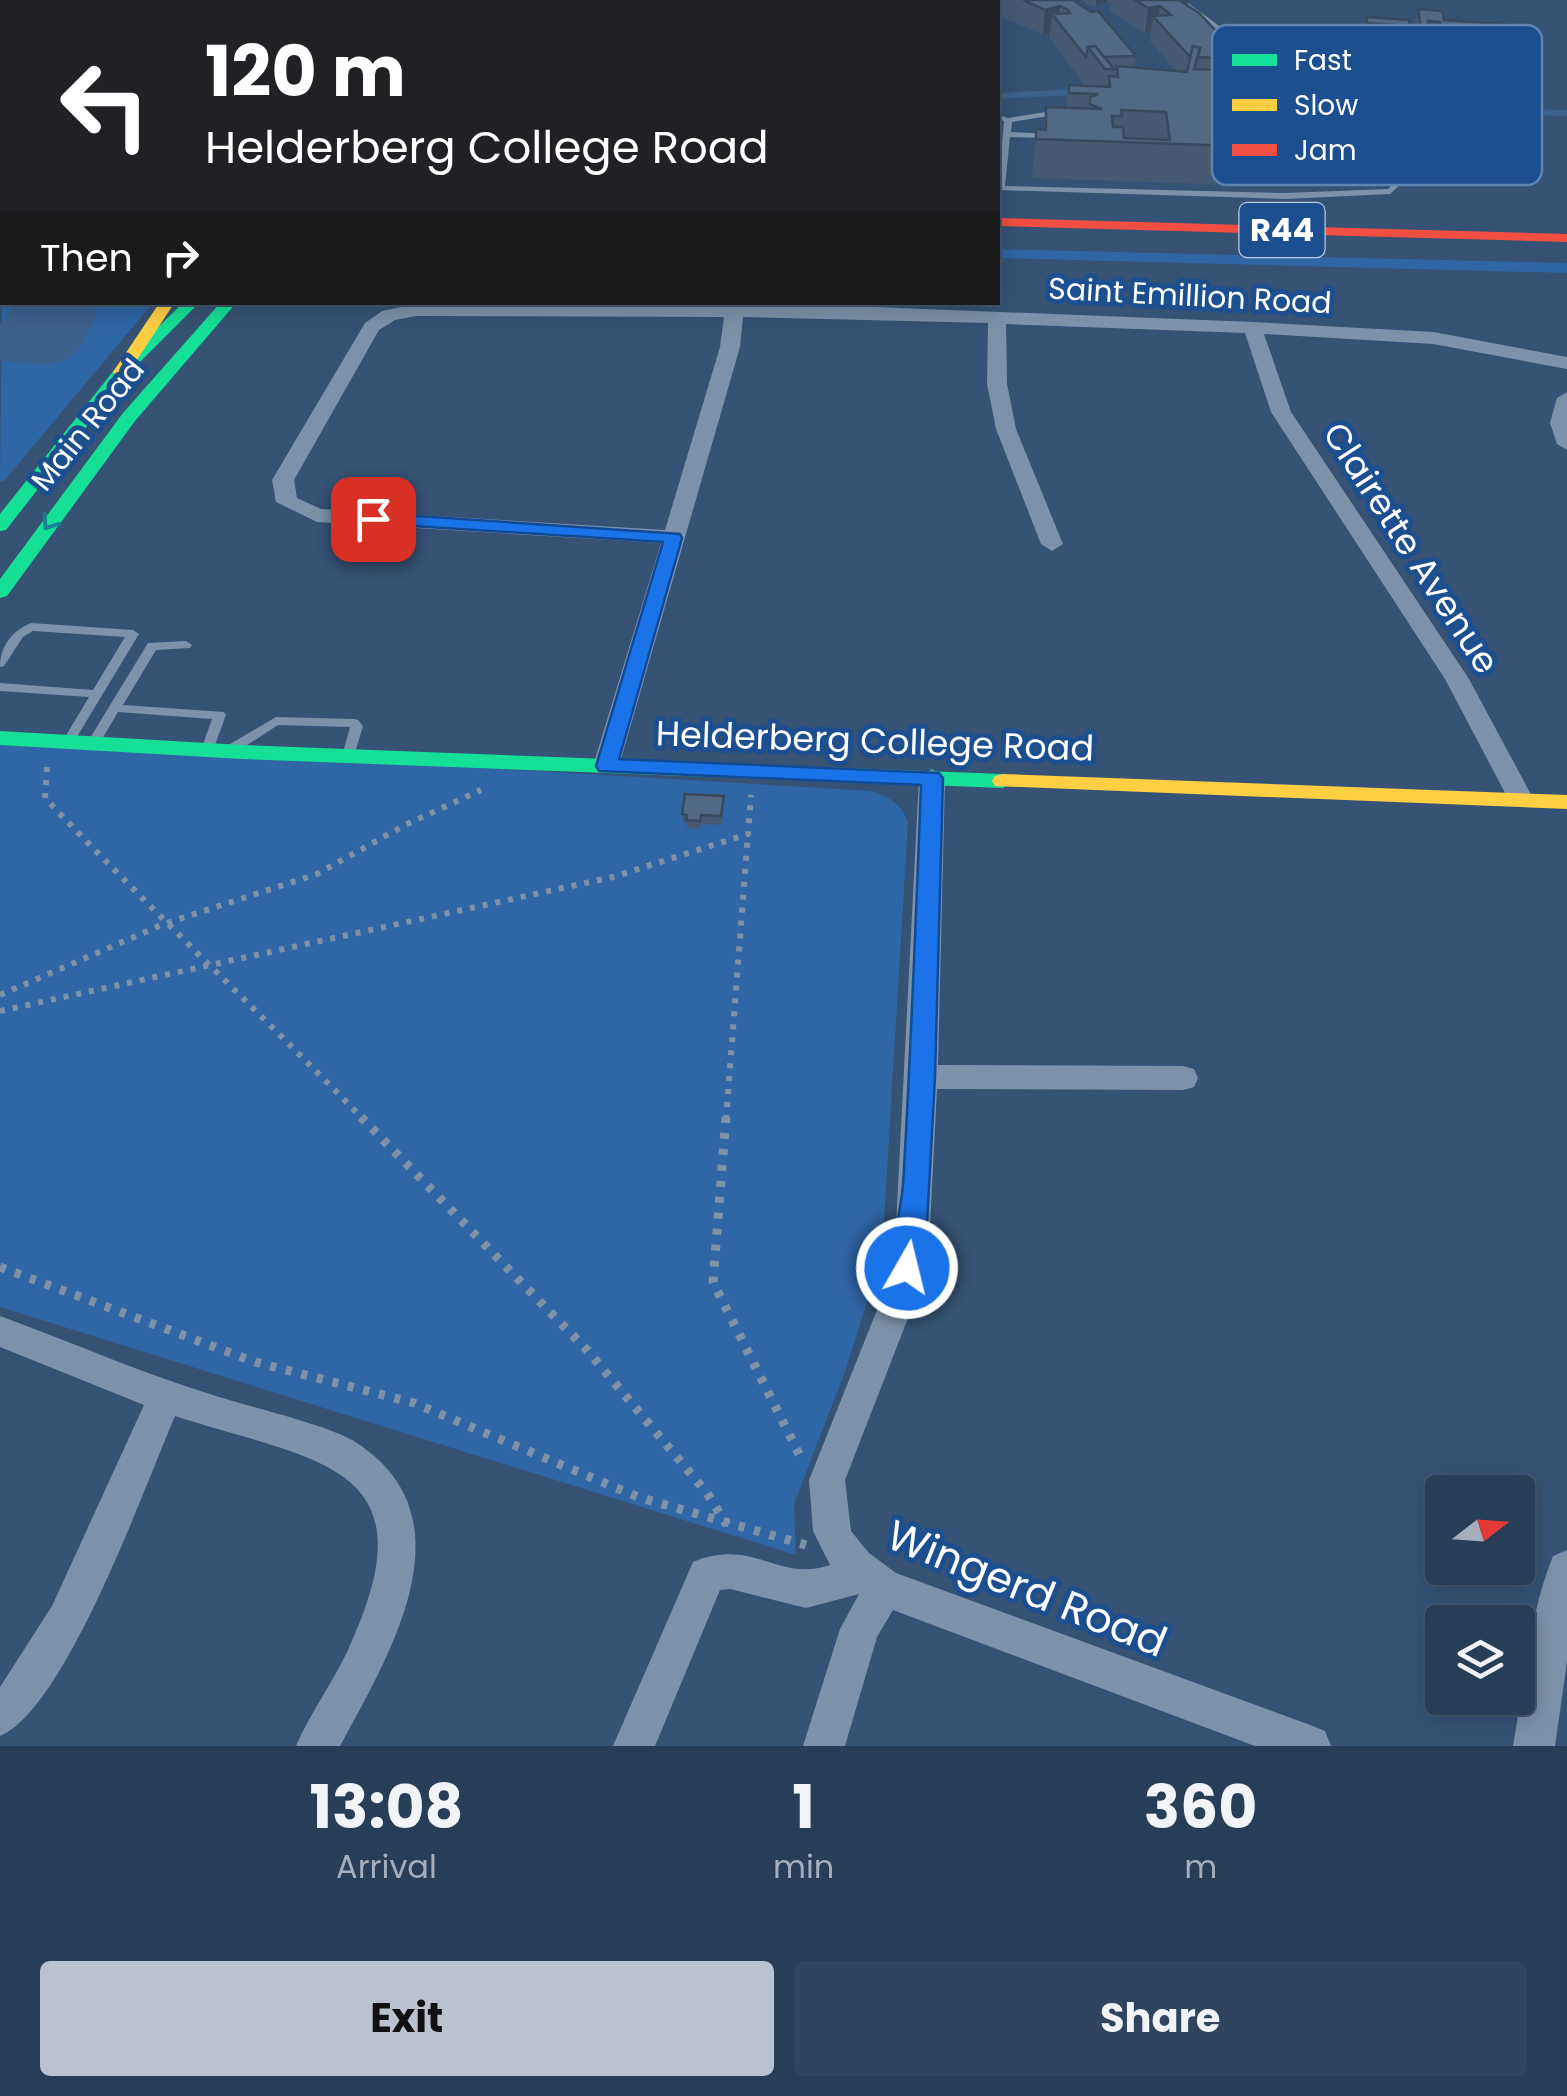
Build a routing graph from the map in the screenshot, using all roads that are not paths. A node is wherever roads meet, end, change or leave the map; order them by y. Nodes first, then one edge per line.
1 (1180, 0) edge
2 (1213, 25) edge
3 (1073, 116) edge
4 (1000, 118) edge
5 (1008, 120) junction
6 (1007, 134) junction
7 (1065, 137) edge
8 (1000, 181) edge
9 (1396, 185) edge
10 (1000, 188) edge
11 (1000, 222) edge
12 (1567, 238) edge
13 (1000, 241) edge
14 (1567, 255) edge
15 (166, 305) edge
16 (189, 305) edge
17 (227, 305) edge
18 (734, 312) junction
19 (996, 318) junction
20 (1253, 328) junction
21 (1567, 363) edge
22 (121, 372) junction
23 (1567, 398) edge
24 (1567, 444) edge
25 (0, 526) edge
26 (673, 538) junction
27 (1052, 544) dead end
28 (0, 592) edge
29 (186, 645) dead end
30 (0, 663) edge
31 (0, 687) edge
32 (97, 694) junction
33 (114, 708) junction
34 (0, 738) edge
35 (58, 741) junction
36 (93, 743) junction
37 (218, 750) junction
38 (348, 756) junction
39 (606, 766) junction
40 (932, 778) junction
41 (1521, 800) junction
42 (1567, 802) edge
43 (922, 1077) junction
44 (1183, 1078) dead end
45 (0, 1331) edge
46 (166, 1397) junction
47 (1567, 1569) edge
48 (861, 1571) junction
49 (0, 1716) edge
50 (316, 1746) edge
51 (634, 1746) edge
52 (824, 1746) edge
53 (1310, 1746) edge
54 (1534, 1746) edge

1 - 2 lane
3 - 5 lane
4 - 5 lane
5 - 6 lane
6 - 7 lane
6 - 8 lane
9 - 10 lane
11 - 12 main road, R44
13 - 14 main road, R44
15 - 22 main road
16 - 22 main road, Main Road
17 -> 28 main road, Main Road
18 - 19 street, Saint Emillion Road
18 - 26 street
18 - 26 street, Saint Emillion Road
19 - 20 street, Saint Emillion Road
19 - 27 street
20 - 21 street, Saint Emillion Road
20 - 41 street, Clairette Avenue
22 - 25 main road, Main Road
23 - 24 street
26 - 39 street
29 - 33 lane
30 - 32 lane
31 - 32 lane
32 - 35 lane
33 - 36 lane
33 - 37 lane
34 - 35 main road, Helderberg College Road
35 - 36 main road, Helderberg College Road
36 - 37 main road, Helderberg College Road
37 - 38 main road, Helderberg College Road
37 - 38 lane
38 - 39 main road, Helderberg College Road
39 - 40 main road, Helderberg College Road
40 - 41 main road, Helderberg College Road
40 - 43 street
41 - 42 main road, Helderberg College Road
43 - 44 street
43 - 48 street, Wingerd Road
45 - 46 street
46 - 49 street
46 - 50 street
47 - 54 street
48 - 51 street
48 - 52 street
48 - 53 street, Wingerd Road

